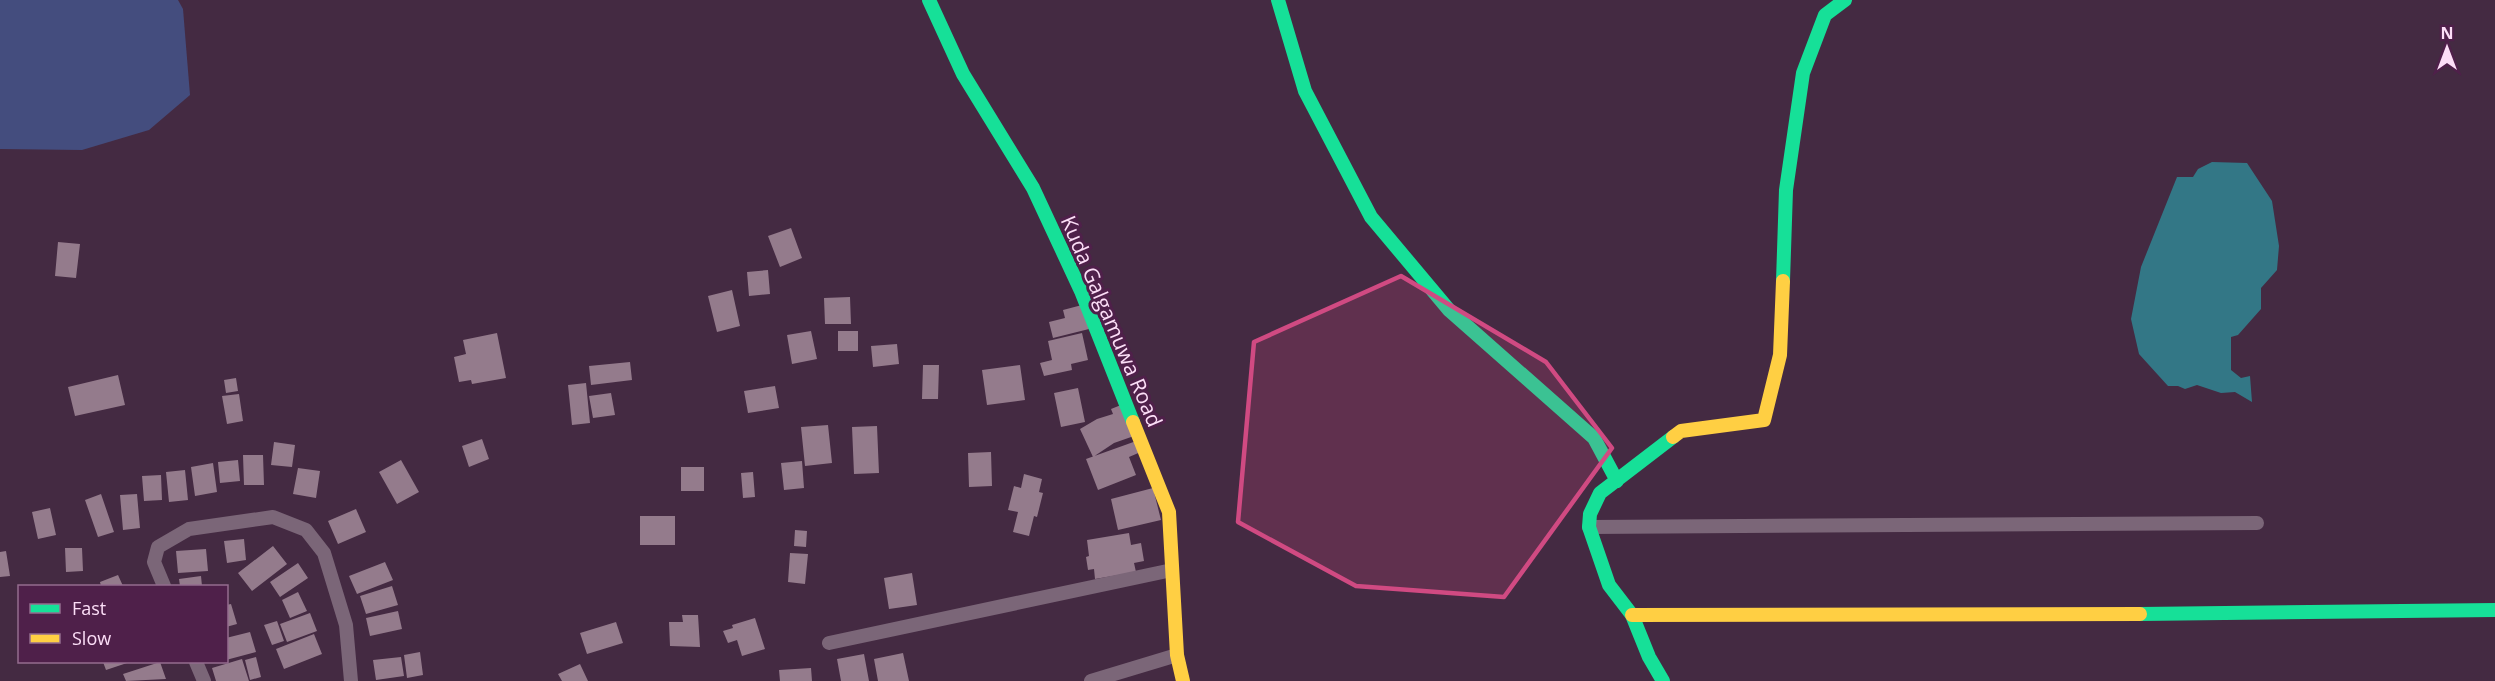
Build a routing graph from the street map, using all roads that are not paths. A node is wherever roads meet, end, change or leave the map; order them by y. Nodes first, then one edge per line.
1 (929, 0) edge
2 (1278, 0) edge
3 (1845, 0) edge
4 (1617, 481) junction
5 (2257, 523) dead end
6 (1589, 527) junction
7 (1172, 570) junction
8 (164, 585) edge
9 (2495, 610) edge
10 (1632, 615) junction
11 (829, 643) dead end
12 (1177, 655) junction
13 (196, 663) edge
14 (204, 681) edge
15 (351, 681) edge
16 (1091, 681) edge
17 (1183, 681) edge
18 (1663, 681) edge

1 - 7 street, Kuda Galgamuwa Road
2 - 4 street
3 - 4 street
4 - 6 street
5 - 6 street
6 - 10 street
7 - 11 street
7 - 12 street, Kuda Galgamuwa Road
8 - 15 street
9 - 10 street
10 - 18 street
12 - 16 street
12 - 17 street, Kuda Galgamuwa Road
13 - 14 street

